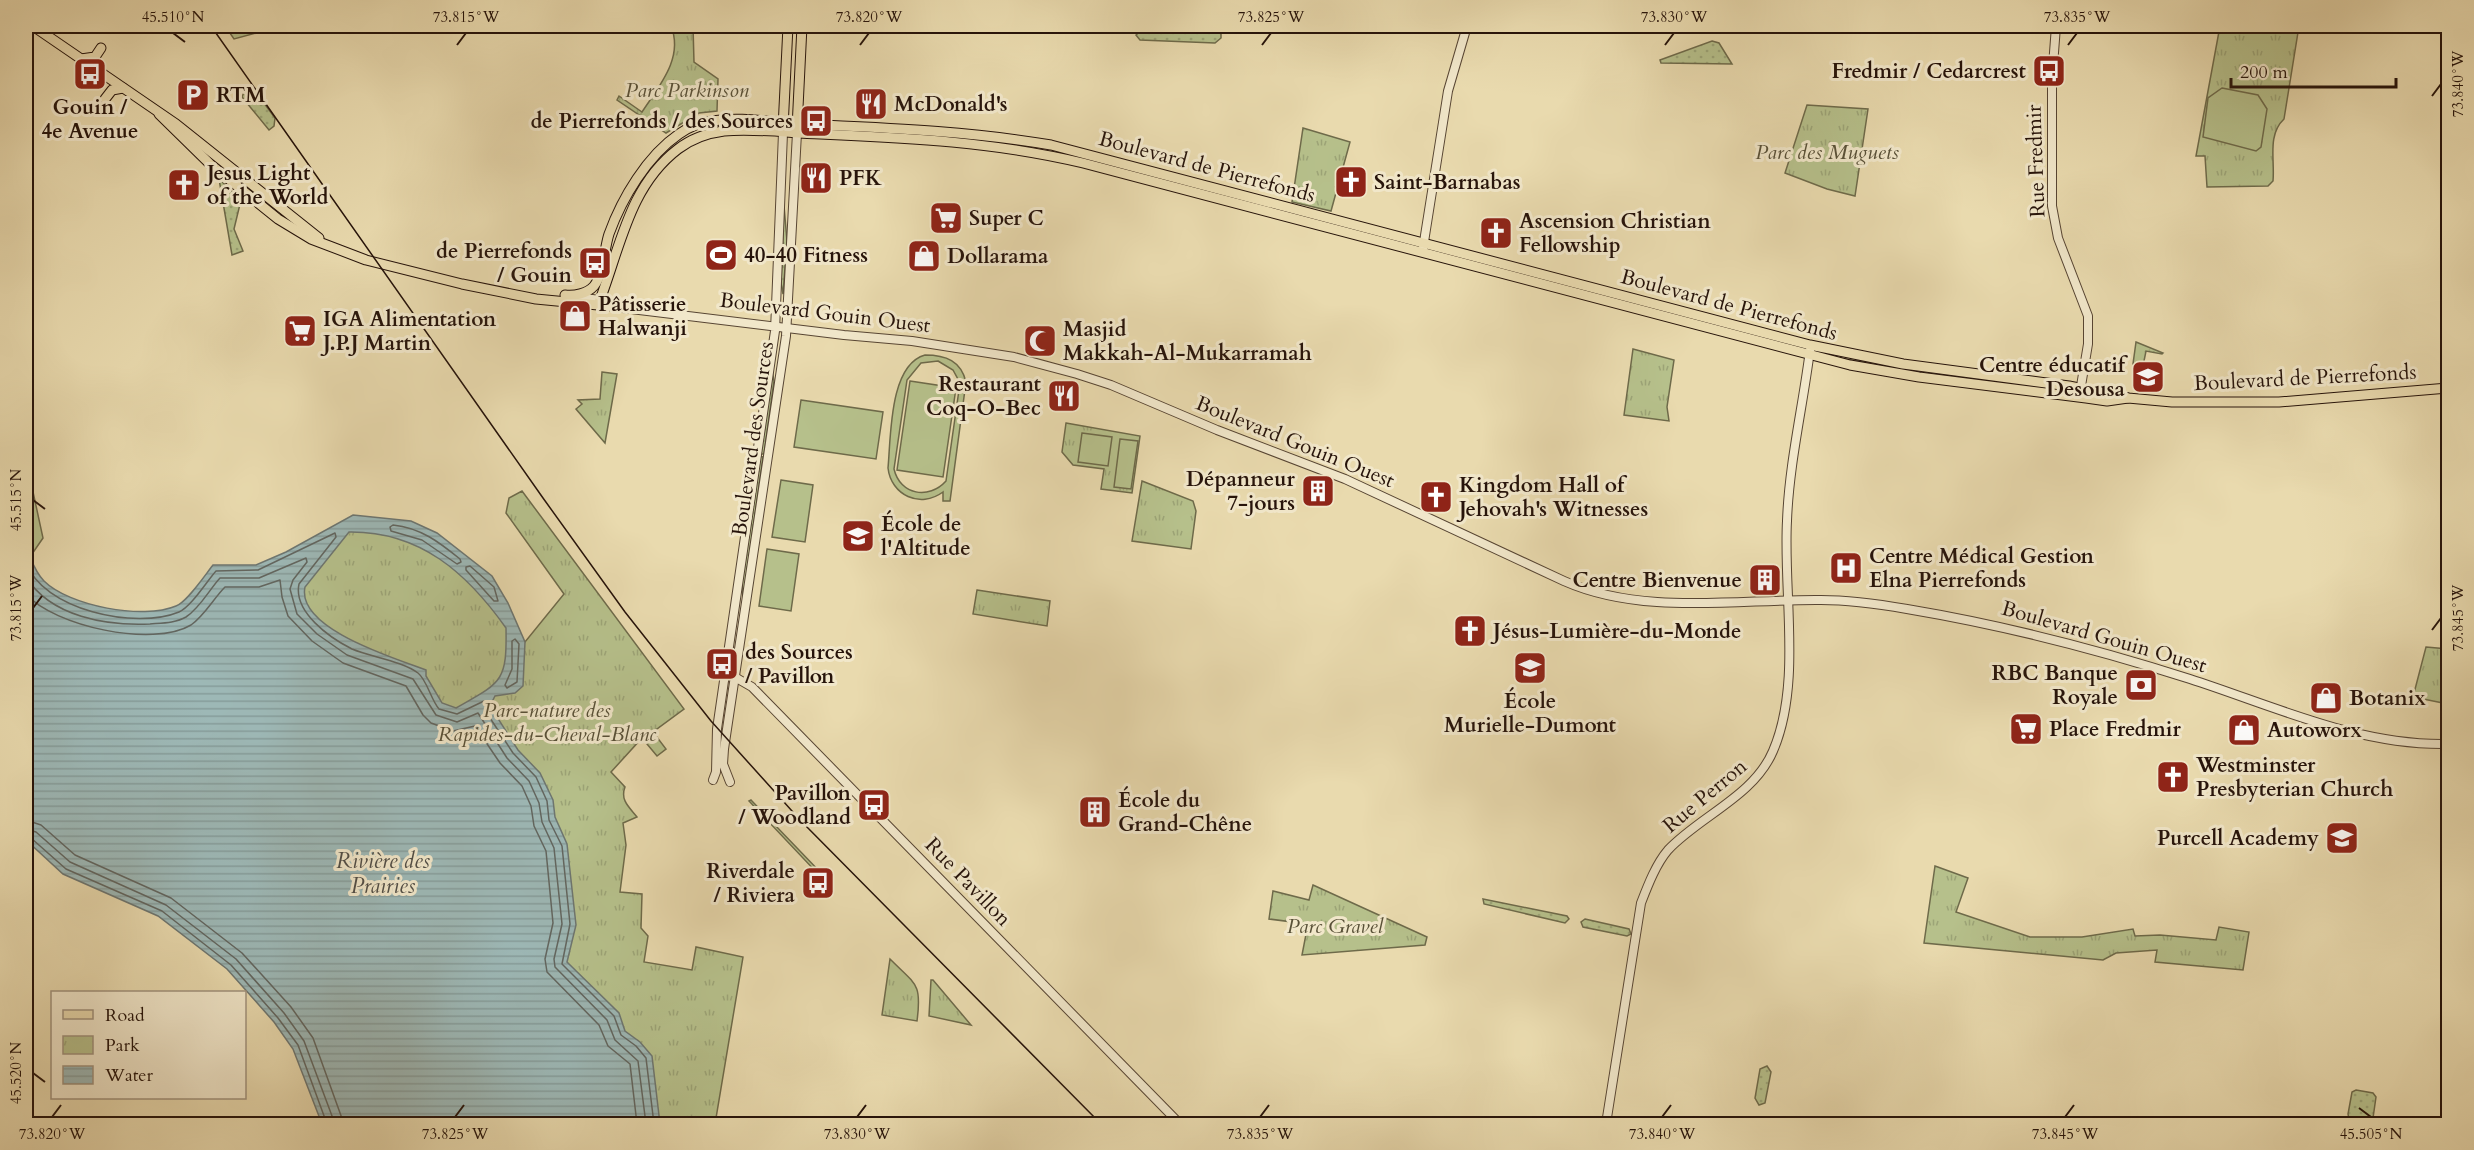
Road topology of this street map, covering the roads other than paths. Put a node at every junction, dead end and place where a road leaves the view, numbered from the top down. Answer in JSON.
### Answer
{"nodes":[{"id":1,"x":788,"y":26,"type":"edge"},
{"id":2,"x":802,"y":26,"type":"edge"},
{"id":3,"x":1467,"y":26,"type":"edge"},
{"id":4,"x":2056,"y":26,"type":"edge"},
{"id":5,"x":35,"y":27,"type":"edge"},
{"id":6,"x":26,"y":30,"type":"edge"},
{"id":7,"x":101,"y":48,"type":"dead end"},
{"id":8,"x":81,"y":59,"type":"junction"},
{"id":9,"x":123,"y":88,"type":"junction"},
{"id":10,"x":105,"y":99,"type":"dead end"},
{"id":11,"x":783,"y":128,"type":"junction"},
{"id":12,"x":797,"y":129,"type":"junction"},
{"id":13,"x":1423,"y":248,"type":"junction"},
{"id":14,"x":512,"y":293,"type":"junction"},
{"id":15,"x":572,"y":296,"type":"junction"},
{"id":16,"x":599,"y":303,"type":"junction"},
{"id":17,"x":775,"y":326,"type":"junction"},
{"id":18,"x":787,"y":327,"type":"junction"},
{"id":19,"x":1810,"y":350,"type":"junction"},
{"id":20,"x":2448,"y":388,"type":"edge"},
{"id":21,"x":2079,"y":393,"type":"junction"},
{"id":22,"x":1787,"y":600,"type":"junction"},
{"id":23,"x":725,"y":675,"type":"junction"},
{"id":24,"x":736,"y":677,"type":"junction"},
{"id":25,"x":2448,"y":744,"type":"edge"},
{"id":26,"x":713,"y":780,"type":"dead end"},
{"id":27,"x":730,"y":782,"type":"dead end"},
{"id":28,"x":1179,"y":1125,"type":"edge"},
{"id":29,"x":1605,"y":1125,"type":"edge"}],
"edges":[{"from":1,"to":11,"type":"main road","name":"Boulevard des Sources"},
{"from":2,"to":12,"type":"main road","name":"Boulevard des Sources"},
{"from":3,"to":13,"type":"street"},
{"from":4,"to":21,"type":"street","name":"Rue Fredmir"},
{"from":5,"to":6,"type":"main road"},
{"from":5,"to":8,"type":"main road","name":"Boulevard Gouin Ouest"},
{"from":7,"to":8,"type":"main road"},
{"from":8,"to":9,"type":"main road","name":"Boulevard Gouin Ouest"},
{"from":9,"to":10,"type":"main road"},
{"from":9,"to":14,"type":"main road","name":"Boulevard Gouin Ouest"},
{"from":11,"to":12,"type":"main road","name":"Boulevard de Pierrefonds"},
{"from":11,"to":15,"type":"main road","name":"Boulevard de Pierrefonds"},
{"from":11,"to":16,"type":"main road","name":"Boulevard de Pierrefonds"},
{"from":11,"to":17,"type":"street","name":"Boulevard des Sources"},
{"from":12,"to":13,"type":"main road","name":"Boulevard de Pierrefonds"},
{"from":12,"to":18,"type":"street","name":"Boulevard des Sources"},
{"from":13,"to":19,"type":"main road","name":"Boulevard de Pierrefonds"},
{"from":14,"to":15,"type":"main road","name":"Boulevard Gouin Ouest"},
{"from":14,"to":16,"type":"main road","name":"Boulevard Gouin Ouest"},
{"from":15,"to":16,"type":"street","name":"Boulevard Gouin Ouest"},
{"from":16,"to":17,"type":"street","name":"Boulevard Gouin Ouest"},
{"from":17,"to":18,"type":"street","name":"Boulevard Gouin Ouest"},
{"from":17,"to":23,"type":"street","name":"Boulevard des Sources"},
{"from":18,"to":22,"type":"street","name":"Boulevard Gouin Ouest"},
{"from":18,"to":24,"type":"street","name":"Boulevard des Sources"},
{"from":19,"to":21,"type":"main road","name":"Boulevard de Pierrefonds"},
{"from":19,"to":22,"type":"street","name":"Rue Perron"},
{"from":20,"to":21,"type":"main road","name":"Boulevard de Pierrefonds"},
{"from":22,"to":25,"type":"street","name":"Boulevard Gouin Ouest"},
{"from":22,"to":29,"type":"street","name":"Rue Perron"},
{"from":23,"to":24,"type":"street","name":"Rue Pavillon"},
{"from":23,"to":26,"type":"street","name":"Boulevard des Sources"},
{"from":24,"to":27,"type":"street","name":"Boulevard des Sources"},
{"from":24,"to":28,"type":"street","name":"Rue Pavillon"}]}
